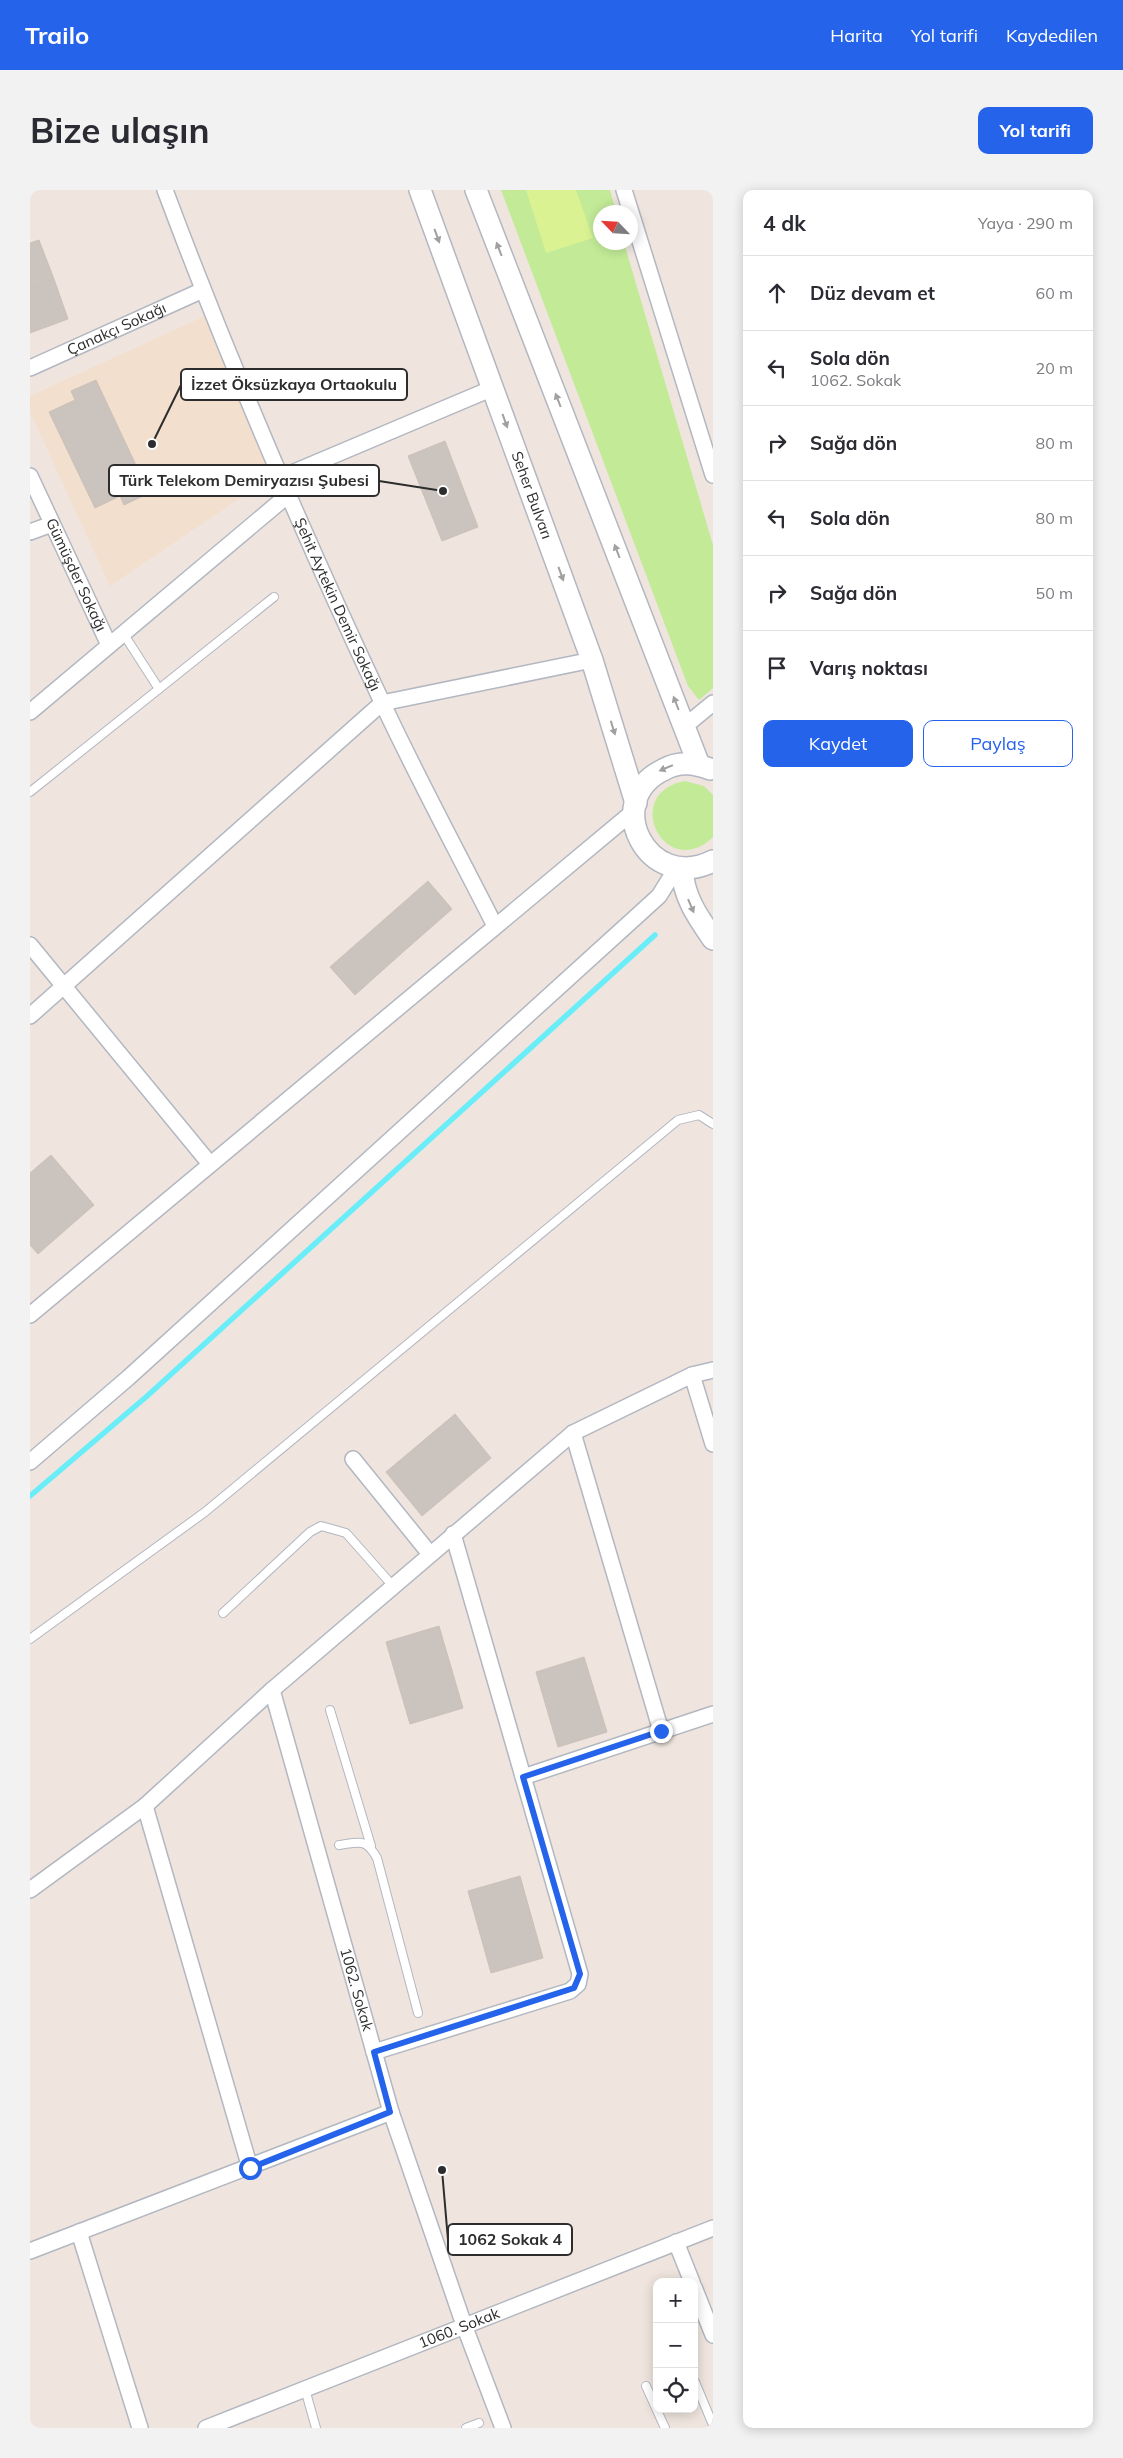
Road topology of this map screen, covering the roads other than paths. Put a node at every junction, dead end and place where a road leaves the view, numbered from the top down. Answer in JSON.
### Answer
{"nodes":[{"id":1,"x":165,"y":190,"type":"edge"},
{"id":2,"x":420,"y":190,"type":"edge"},
{"id":3,"x":476,"y":190,"type":"edge"},
{"id":4,"x":624,"y":190,"type":"edge"},
{"id":5,"x":203,"y":290,"type":"junction"},
{"id":6,"x":30,"y":368,"type":"edge"},
{"id":7,"x":493,"y":388,"type":"junction"},
{"id":8,"x":713,"y":475,"type":"edge"},
{"id":9,"x":30,"y":476,"type":"edge"},
{"id":10,"x":280,"y":478,"type":"junction"},
{"id":11,"x":288,"y":495,"type":"junction"},
{"id":12,"x":52,"y":524,"type":"junction"},
{"id":13,"x":30,"y":532,"type":"edge"},
{"id":14,"x":274,"y":597,"type":"dead end"},
{"id":15,"x":123,"y":633,"type":"junction"},
{"id":16,"x":109,"y":645,"type":"junction"},
{"id":17,"x":592,"y":660,"type":"junction"},
{"id":18,"x":159,"y":689,"type":"junction"},
{"id":19,"x":713,"y":703,"type":"edge"},
{"id":20,"x":382,"y":704,"type":"junction"},
{"id":21,"x":30,"y":712,"type":"edge"},
{"id":22,"x":685,"y":726,"type":"junction"},
{"id":23,"x":708,"y":766,"type":"edge"},
{"id":24,"x":30,"y":792,"type":"edge"},
{"id":25,"x":635,"y":807,"type":"junction"},
{"id":26,"x":713,"y":860,"type":"edge"},
{"id":27,"x":680,"y":868,"type":"junction"},
{"id":28,"x":495,"y":926,"type":"junction"},
{"id":29,"x":713,"y":939,"type":"edge"},
{"id":30,"x":30,"y":945,"type":"edge"},
{"id":31,"x":65,"y":986,"type":"junction"},
{"id":32,"x":30,"y":1016,"type":"edge"},
{"id":33,"x":713,"y":1124,"type":"edge"},
{"id":34,"x":210,"y":1164,"type":"junction"},
{"id":35,"x":30,"y":1315,"type":"edge"},
{"id":36,"x":713,"y":1370,"type":"edge"},
{"id":37,"x":692,"y":1375,"type":"junction"},
{"id":38,"x":573,"y":1433,"type":"junction"},
{"id":39,"x":713,"y":1444,"type":"edge"},
{"id":40,"x":353,"y":1458,"type":"dead end"},
{"id":41,"x":30,"y":1462,"type":"edge"},
{"id":42,"x":453,"y":1534,"type":"junction"},
{"id":43,"x":430,"y":1554,"type":"junction"},
{"id":44,"x":393,"y":1586,"type":"junction"},
{"id":45,"x":223,"y":1613,"type":"dead end"},
{"id":46,"x":30,"y":1640,"type":"edge"},
{"id":47,"x":272,"y":1690,"type":"junction"},
{"id":48,"x":330,"y":1710,"type":"dead end"},
{"id":49,"x":713,"y":1714,"type":"edge"},
{"id":50,"x":661,"y":1731,"type":"junction"},
{"id":51,"x":523,"y":1777,"type":"junction"},
{"id":52,"x":145,"y":1806,"type":"junction"},
{"id":53,"x":339,"y":1845,"type":"dead end"},
{"id":54,"x":370,"y":1846,"type":"junction"},
{"id":55,"x":30,"y":1890,"type":"edge"},
{"id":56,"x":418,"y":2013,"type":"dead end"},
{"id":57,"x":374,"y":2052,"type":"junction"},
{"id":58,"x":390,"y":2112,"type":"junction"},
{"id":59,"x":250,"y":2168,"type":"junction"},
{"id":60,"x":713,"y":2228,"type":"edge"},
{"id":61,"x":79,"y":2232,"type":"junction"},
{"id":62,"x":676,"y":2242,"type":"junction"},
{"id":63,"x":30,"y":2251,"type":"edge"},
{"id":64,"x":690,"y":2278,"type":"edge"},
{"id":65,"x":698,"y":2298,"type":"edge"},
{"id":66,"x":464,"y":2326,"type":"junction"},
{"id":67,"x":713,"y":2335,"type":"edge"},
{"id":68,"x":646,"y":2386,"type":"dead end"},
{"id":69,"x":698,"y":2387,"type":"edge"},
{"id":70,"x":305,"y":2388,"type":"junction"},
{"id":71,"x":479,"y":2423,"type":"dead end"},
{"id":72,"x":713,"y":2425,"type":"edge"},
{"id":73,"x":140,"y":2428,"type":"edge"},
{"id":74,"x":206,"y":2428,"type":"edge"},
{"id":75,"x":316,"y":2428,"type":"edge"},
{"id":76,"x":466,"y":2428,"type":"edge"},
{"id":77,"x":503,"y":2428,"type":"edge"},
{"id":78,"x":665,"y":2428,"type":"edge"}],
"edges":[{"from":1,"to":5,"type":"street","name":"Şehit Aytekin Demir Sokağı"},
{"from":2,"to":7,"type":"main road","name":"Seher Bulvarı","one_way":true},
{"from":22,"to":3,"type":"main road","one_way":true},
{"from":4,"to":8,"type":"street"},
{"from":5,"to":6,"type":"street","name":"Çanakçı Sokağı"},
{"from":5,"to":10,"type":"street","name":"Şehit Aytekin Demir Sokağı"},
{"from":7,"to":10,"type":"street"},
{"from":7,"to":17,"type":"main road","name":"Seher Bulvarı","one_way":true},
{"from":9,"to":12,"type":"street","name":"Gümüşder Sokağı"},
{"from":10,"to":11,"type":"street","name":"Şehit Aytekin Demir Sokağı"},
{"from":11,"to":15,"type":"street"},
{"from":11,"to":20,"type":"street","name":"Şehit Aytekin Demir Sokağı"},
{"from":12,"to":13,"type":"street"},
{"from":12,"to":16,"type":"street","name":"Gümüşder Sokağı"},
{"from":14,"to":18,"type":"lane"},
{"from":15,"to":16,"type":"street"},
{"from":15,"to":18,"type":"lane"},
{"from":16,"to":21,"type":"street"},
{"from":17,"to":20,"type":"street"},
{"from":17,"to":25,"type":"main road","name":"Seher Bulvarı","one_way":true},
{"from":18,"to":24,"type":"lane"},
{"from":19,"to":22,"type":"street"},
{"from":20,"to":28,"type":"street","name":"Şehit Aytekin Demir Sokağı"},
{"from":20,"to":31,"type":"street"},
{"from":22,"to":23,"type":"main road"},
{"from":23,"to":25,"type":"main road","one_way":true},
{"from":25,"to":27,"type":"main road","name":"Seher Bulvarı"},
{"from":25,"to":28,"type":"street"},
{"from":26,"to":27,"type":"main road"},
{"from":27,"to":29,"type":"main road","one_way":true},
{"from":27,"to":41,"type":"street"},
{"from":28,"to":34,"type":"street"},
{"from":30,"to":31,"type":"street"},
{"from":31,"to":32,"type":"street"},
{"from":31,"to":34,"type":"street"},
{"from":33,"to":46,"type":"lane"},
{"from":34,"to":35,"type":"street"},
{"from":36,"to":37,"type":"street"},
{"from":37,"to":38,"type":"street"},
{"from":37,"to":39,"type":"street"},
{"from":38,"to":42,"type":"street"},
{"from":38,"to":50,"type":"street"},
{"from":40,"to":43,"type":"street"},
{"from":42,"to":43,"type":"street"},
{"from":42,"to":51,"type":"street"},
{"from":43,"to":44,"type":"street"},
{"from":44,"to":45,"type":"lane"},
{"from":44,"to":47,"type":"street"},
{"from":47,"to":52,"type":"street"},
{"from":47,"to":57,"type":"street","name":"1062. Sokak"},
{"from":48,"to":54,"type":"lane"},
{"from":49,"to":50,"type":"street"},
{"from":50,"to":51,"type":"street"},
{"from":51,"to":57,"type":"street"},
{"from":52,"to":55,"type":"street"},
{"from":52,"to":59,"type":"street"},
{"from":53,"to":54,"type":"lane"},
{"from":54,"to":56,"type":"lane"},
{"from":57,"to":58,"type":"street","name":"1062. Sokak"},
{"from":58,"to":59,"type":"street"},
{"from":58,"to":66,"type":"street","name":"1062. Sokak"},
{"from":59,"to":61,"type":"street"},
{"from":60,"to":62,"type":"street","name":"1060. Sokak"},
{"from":61,"to":63,"type":"street"},
{"from":61,"to":73,"type":"street"},
{"from":62,"to":64,"type":"street"},
{"from":62,"to":66,"type":"street","name":"1060. Sokak"},
{"from":65,"to":67,"type":"street"},
{"from":66,"to":70,"type":"street","name":"1060. Sokak"},
{"from":66,"to":77,"type":"street","name":"1062. Sokak"},
{"from":68,"to":78,"type":"lane"},
{"from":69,"to":72,"type":"lane"},
{"from":70,"to":74,"type":"street","name":"1060. Sokak"},
{"from":70,"to":75,"type":"lane"},
{"from":71,"to":76,"type":"lane"}]}
